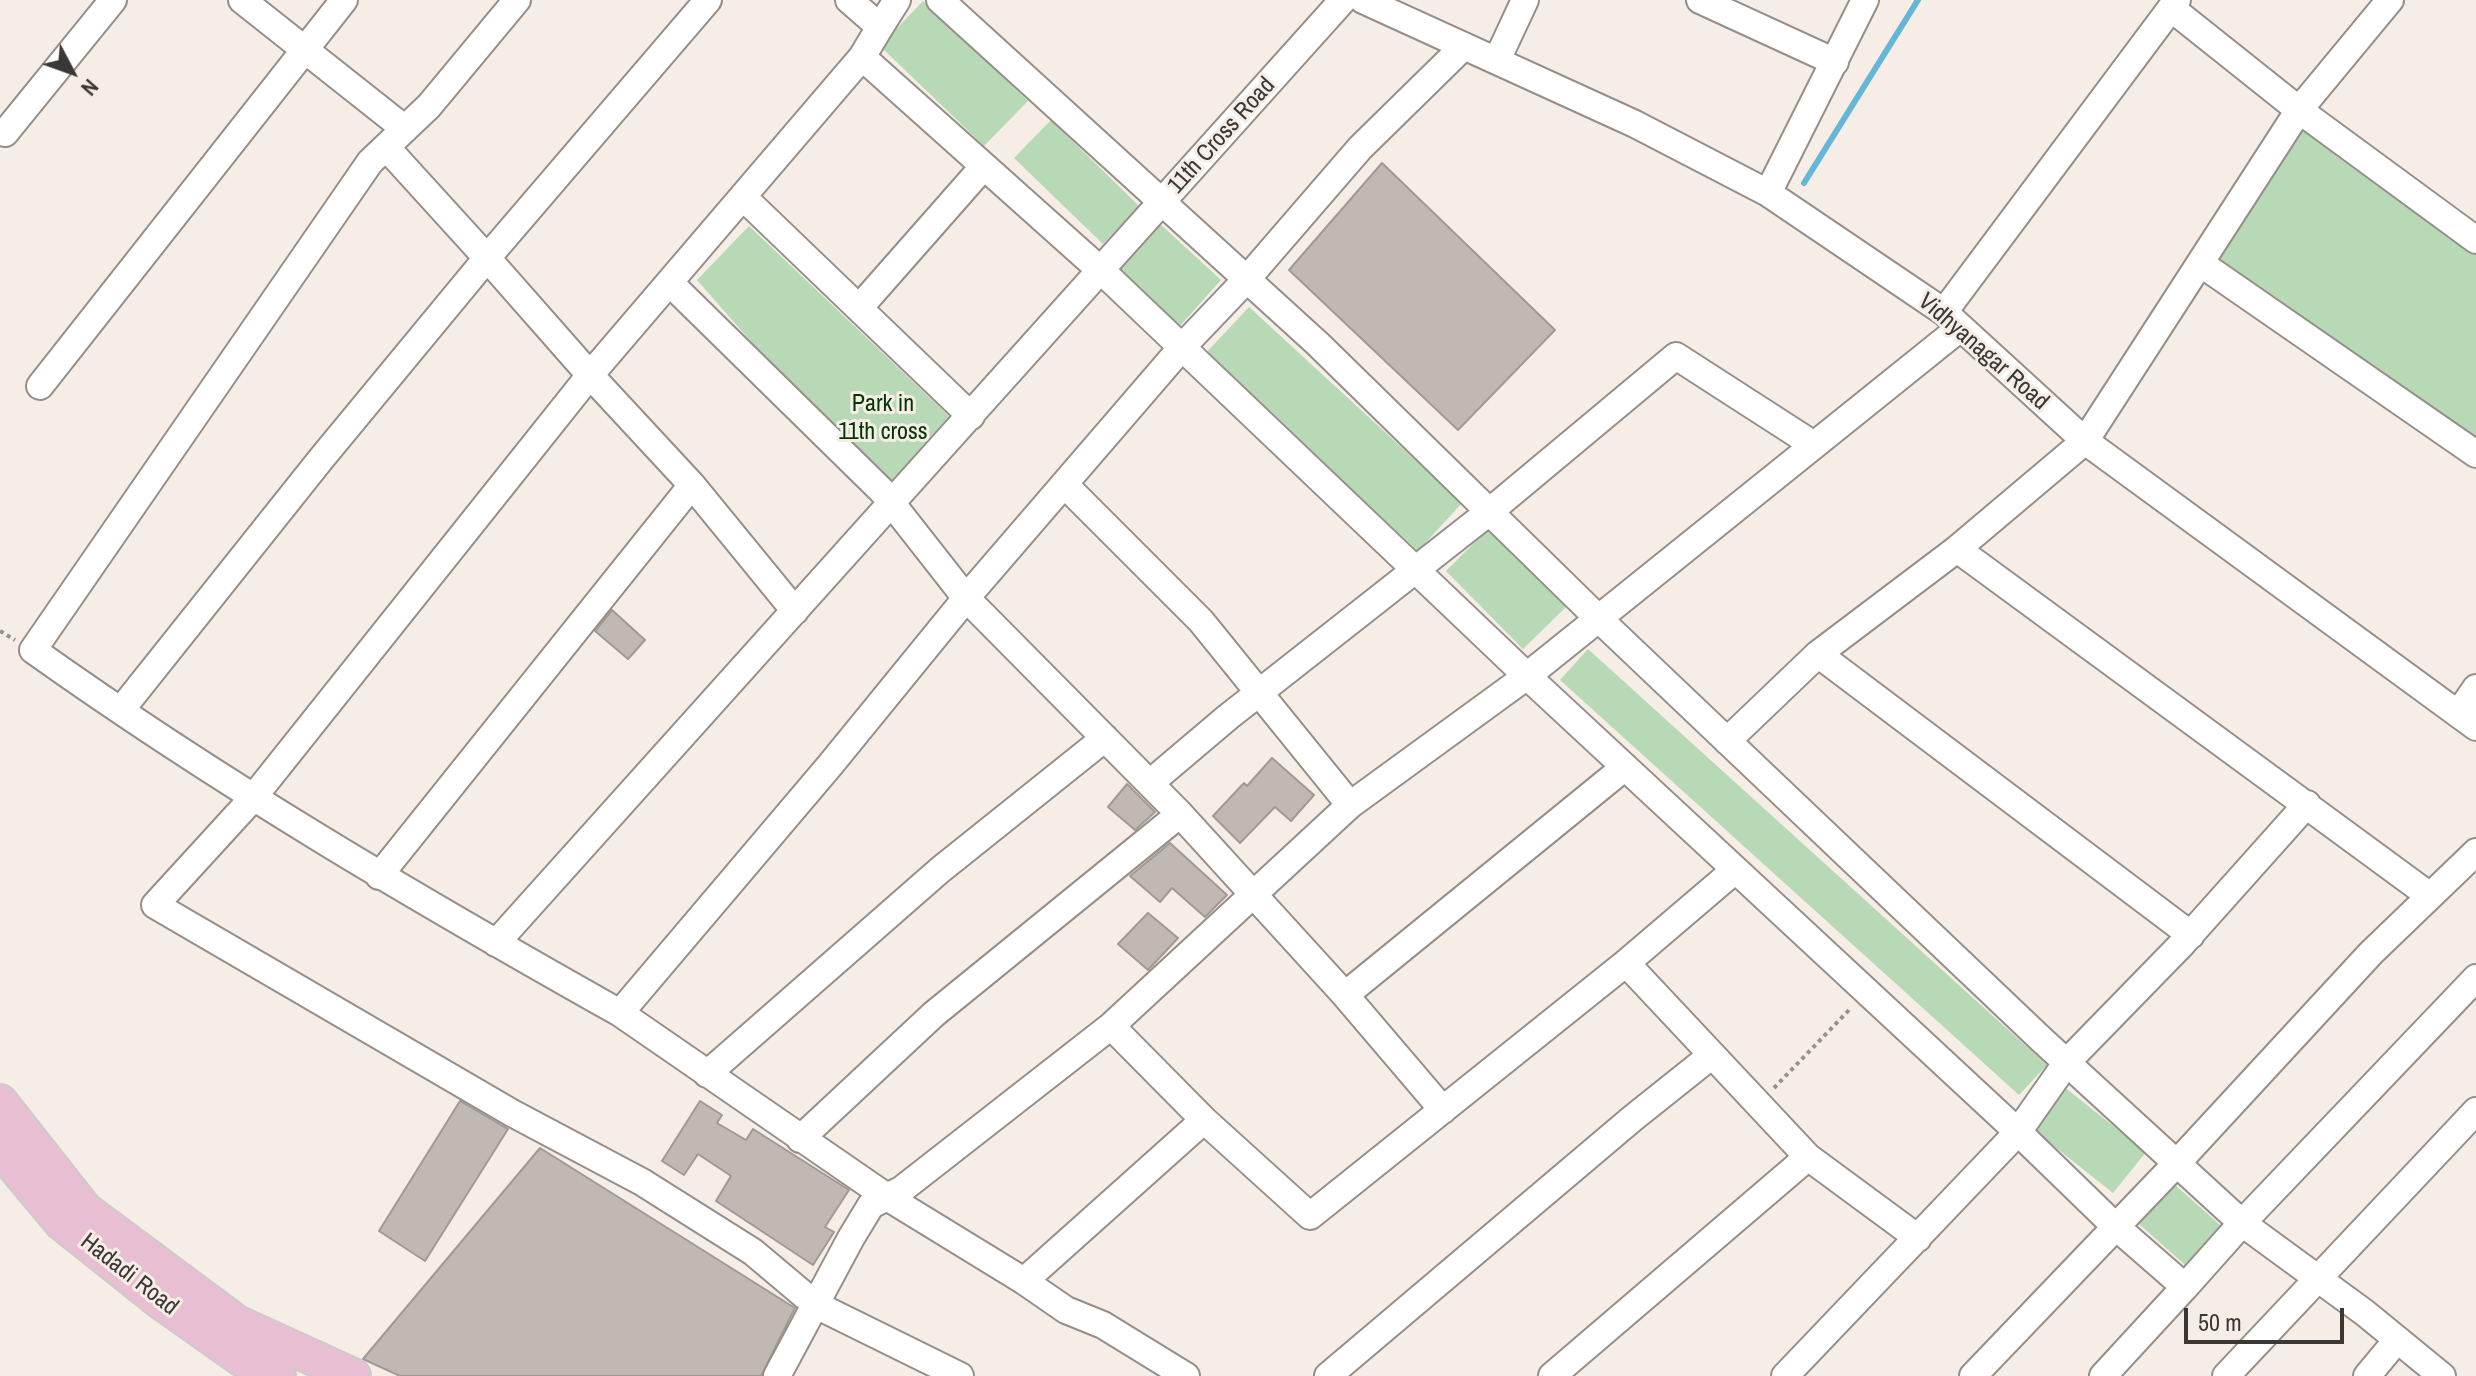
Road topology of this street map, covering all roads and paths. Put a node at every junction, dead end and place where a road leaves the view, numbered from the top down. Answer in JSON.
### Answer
{"nodes":[{"id":1,"x":113,"y":0,"type":"edge"},
{"id":2,"x":242,"y":0,"type":"edge"},
{"id":3,"x":344,"y":0,"type":"edge"},
{"id":4,"x":517,"y":0,"type":"edge"},
{"id":5,"x":708,"y":0,"type":"edge"},
{"id":6,"x":849,"y":0,"type":"edge"},
{"id":7,"x":897,"y":0,"type":"edge"},
{"id":8,"x":940,"y":0,"type":"edge"},
{"id":9,"x":1343,"y":0,"type":"edge"},
{"id":10,"x":1363,"y":0,"type":"edge"},
{"id":11,"x":1525,"y":0,"type":"edge"},
{"id":12,"x":1700,"y":0,"type":"edge"},
{"id":13,"x":1865,"y":0,"type":"edge"},
{"id":14,"x":2390,"y":0,"type":"edge"},
{"id":15,"x":2174,"y":4,"type":"edge"},
{"id":16,"x":880,"y":27,"type":"junction"},
{"id":17,"x":1464,"y":46,"type":"junction"},
{"id":18,"x":305,"y":50,"type":"junction"},
{"id":19,"x":862,"y":57,"type":"junction"},
{"id":20,"x":1497,"y":60,"type":"junction"},
{"id":21,"x":1835,"y":62,"type":"junction"},
{"id":22,"x":2299,"y":110,"type":"junction"},
{"id":23,"x":405,"y":129,"type":"junction"},
{"id":24,"x":2,"y":135,"type":"edge"},
{"id":25,"x":386,"y":147,"type":"junction"},
{"id":26,"x":984,"y":166,"type":"junction"},
{"id":27,"x":1768,"y":193,"type":"junction"},
{"id":28,"x":743,"y":197,"type":"junction"},
{"id":29,"x":1162,"y":203,"type":"junction"},
{"id":30,"x":2476,"y":240,"type":"edge"},
{"id":31,"x":487,"y":258,"type":"junction"},
{"id":32,"x":2200,"y":263,"type":"junction"},
{"id":33,"x":1102,"y":271,"type":"junction"},
{"id":34,"x":1246,"y":280,"type":"junction"},
{"id":35,"x":670,"y":283,"type":"junction"},
{"id":36,"x":859,"y":308,"type":"junction"},
{"id":37,"x":1952,"y":320,"type":"junction"},
{"id":38,"x":1183,"y":346,"type":"junction"},
{"id":39,"x":590,"y":375,"type":"junction"},
{"id":40,"x":40,"y":386,"type":"dead end"},
{"id":41,"x":971,"y":416,"type":"junction"},
{"id":42,"x":2085,"y":441,"type":"junction"},
{"id":43,"x":1814,"y":445,"type":"junction"},
{"id":44,"x":2476,"y":454,"type":"edge"},
{"id":45,"x":1064,"y":484,"type":"junction"},
{"id":46,"x":692,"y":485,"type":"junction"},
{"id":47,"x":892,"y":504,"type":"junction"},
{"id":48,"x":1489,"y":512,"type":"junction"},
{"id":49,"x":1957,"y":549,"type":"junction"},
{"id":50,"x":1416,"y":570,"type":"junction"},
{"id":51,"x":966,"y":598,"type":"junction"},
{"id":52,"x":795,"y":611,"type":"junction"},
{"id":53,"x":1598,"y":618,"type":"junction"},
{"id":54,"x":1818,"y":654,"type":"junction"},
{"id":55,"x":1527,"y":676,"type":"junction"},
{"id":56,"x":2476,"y":688,"type":"edge"},
{"id":57,"x":1260,"y":692,"type":"junction"},
{"id":58,"x":121,"y":710,"type":"junction"},
{"id":59,"x":2467,"y":720,"type":"edge"},
{"id":60,"x":1105,"y":738,"type":"junction"},
{"id":61,"x":1727,"y":741,"type":"junction"},
{"id":62,"x":1625,"y":767,"type":"junction"},
{"id":63,"x":1150,"y":783,"type":"junction"},
{"id":64,"x":252,"y":799,"type":"junction"},
{"id":65,"x":2307,"y":804,"type":"junction"},
{"id":66,"x":1350,"y":805,"type":"junction"},
{"id":67,"x":1180,"y":814,"type":"junction"},
{"id":68,"x":2476,"y":852,"type":"edge"},
{"id":69,"x":1735,"y":870,"type":"junction"},
{"id":70,"x":379,"y":876,"type":"junction"},
{"id":71,"x":1252,"y":894,"type":"junction"},
{"id":72,"x":2430,"y":896,"type":"junction"},
{"id":73,"x":2191,"y":935,"type":"junction"},
{"id":74,"x":496,"y":943,"type":"junction"},
{"id":75,"x":1626,"y":963,"type":"junction"},
{"id":76,"x":2476,"y":978,"type":"edge"},
{"id":77,"x":1866,"y":992,"type":"junction"},
{"id":78,"x":1345,"y":995,"type":"junction"},
{"id":79,"x":620,"y":1013,"type":"junction"},
{"id":80,"x":1111,"y":1026,"type":"junction"},
{"id":81,"x":1712,"y":1055,"type":"junction"},
{"id":82,"x":2067,"y":1062,"type":"junction"},
{"id":83,"x":707,"y":1074,"type":"junction"},
{"id":84,"x":0,"y":1102,"type":"edge"},
{"id":85,"x":1759,"y":1104,"type":"junction"},
{"id":86,"x":1443,"y":1110,"type":"junction"},
{"id":87,"x":2476,"y":1111,"type":"edge"},
{"id":88,"x":1204,"y":1120,"type":"junction"},
{"id":89,"x":2018,"y":1132,"type":"junction"},
{"id":90,"x":800,"y":1139,"type":"junction"},
{"id":91,"x":2466,"y":1139,"type":"edge"},
{"id":92,"x":7,"y":1143,"type":"edge"},
{"id":93,"x":1808,"y":1157,"type":"junction"},
{"id":94,"x":2177,"y":1163,"type":"junction"},
{"id":95,"x":887,"y":1197,"type":"junction"},
{"id":96,"x":2242,"y":1223,"type":"junction"},
{"id":97,"x":2115,"y":1226,"type":"junction"},
{"id":98,"x":1918,"y":1238,"type":"junction"},
{"id":99,"x":2317,"y":1278,"type":"junction"},
{"id":100,"x":1024,"y":1281,"type":"junction"},
{"id":101,"x":2185,"y":1287,"type":"junction"},
{"id":102,"x":816,"y":1305,"type":"junction"},
{"id":103,"x":2397,"y":1340,"type":"junction"},
{"id":104,"x":278,"y":1376,"type":"edge"},
{"id":105,"x":353,"y":1376,"type":"edge"},
{"id":106,"x":777,"y":1376,"type":"edge"},
{"id":107,"x":960,"y":1376,"type":"edge"},
{"id":108,"x":1186,"y":1376,"type":"edge"},
{"id":109,"x":1328,"y":1376,"type":"edge"},
{"id":110,"x":1552,"y":1376,"type":"edge"},
{"id":111,"x":1785,"y":1376,"type":"edge"},
{"id":112,"x":1973,"y":1376,"type":"edge"},
{"id":113,"x":2103,"y":1376,"type":"edge"},
{"id":114,"x":2226,"y":1376,"type":"edge"},
{"id":115,"x":2367,"y":1376,"type":"edge"},
{"id":116,"x":2442,"y":1376,"type":"edge"}],
"edges":[{"from":1,"to":24,"type":"street"},
{"from":2,"to":18,"type":"street"},
{"from":3,"to":18,"type":"street"},
{"from":4,"to":23,"type":"street"},
{"from":5,"to":31,"type":"street"},
{"from":6,"to":16,"type":"street"},
{"from":7,"to":16,"type":"street"},
{"from":8,"to":29,"type":"street"},
{"from":9,"to":29,"type":"street","name":"11th Cross Road"},
{"from":10,"to":17,"type":"street","name":"Vidhyanagar Road"},
{"from":11,"to":20,"type":"street"},
{"from":12,"to":21,"type":"street"},
{"from":13,"to":21,"type":"street"},
{"from":14,"to":22,"type":"street"},
{"from":15,"to":22,"type":"street"},
{"from":15,"to":37,"type":"street"},
{"from":16,"to":19,"type":"street"},
{"from":17,"to":20,"type":"street","name":"Vidhyanagar Road"},
{"from":17,"to":34,"type":"street"},
{"from":18,"to":23,"type":"street"},
{"from":18,"to":40,"type":"street"},
{"from":19,"to":26,"type":"street"},
{"from":19,"to":28,"type":"street"},
{"from":20,"to":27,"type":"street","name":"Vidhyanagar Road"},
{"from":21,"to":27,"type":"street"},
{"from":22,"to":30,"type":"street"},
{"from":22,"to":32,"type":"street"},
{"from":23,"to":25,"type":"street"},
{"from":25,"to":31,"type":"street"},
{"from":25,"to":58,"type":"street"},
{"from":26,"to":33,"type":"street"},
{"from":26,"to":36,"type":"street"},
{"from":27,"to":37,"type":"street","name":"Vidhyanagar Road"},
{"from":28,"to":35,"type":"street"},
{"from":28,"to":36,"type":"street"},
{"from":29,"to":33,"type":"street","name":"11th Cross Road"},
{"from":29,"to":34,"type":"street"},
{"from":31,"to":39,"type":"street"},
{"from":31,"to":58,"type":"street"},
{"from":32,"to":42,"type":"street"},
{"from":32,"to":44,"type":"street"},
{"from":33,"to":38,"type":"street"},
{"from":33,"to":41,"type":"street","name":"11th Cross Road"},
{"from":34,"to":38,"type":"street"},
{"from":34,"to":48,"type":"street"},
{"from":35,"to":39,"type":"street"},
{"from":35,"to":47,"type":"street"},
{"from":36,"to":41,"type":"street"},
{"from":37,"to":42,"type":"street","name":"Vidhyanagar Road"},
{"from":37,"to":43,"type":"street"},
{"from":38,"to":45,"type":"street"},
{"from":38,"to":50,"type":"street"},
{"from":39,"to":46,"type":"street"},
{"from":39,"to":64,"type":"street"},
{"from":41,"to":47,"type":"street","name":"11th Cross Road"},
{"from":42,"to":49,"type":"street"},
{"from":42,"to":59,"type":"street","name":"Vidhyanagar Road"},
{"from":43,"to":48,"type":"street"},
{"from":43,"to":53,"type":"street"},
{"from":45,"to":51,"type":"street"},
{"from":45,"to":57,"type":"street"},
{"from":46,"to":52,"type":"street"},
{"from":46,"to":70,"type":"street"},
{"from":47,"to":51,"type":"street"},
{"from":47,"to":52,"type":"street","name":"11th Cross Road"},
{"from":48,"to":50,"type":"street"},
{"from":48,"to":53,"type":"street"},
{"from":49,"to":54,"type":"street"},
{"from":49,"to":65,"type":"street"},
{"from":50,"to":55,"type":"street"},
{"from":50,"to":57,"type":"street"},
{"from":51,"to":60,"type":"street"},
{"from":51,"to":79,"type":"street"},
{"from":52,"to":74,"type":"street","name":"11th Cross Road"},
{"from":53,"to":55,"type":"street"},
{"from":53,"to":61,"type":"street"},
{"from":54,"to":61,"type":"street"},
{"from":54,"to":73,"type":"street"},
{"from":55,"to":62,"type":"street"},
{"from":55,"to":66,"type":"street"},
{"from":56,"to":59,"type":"street"},
{"from":57,"to":63,"type":"street"},
{"from":57,"to":66,"type":"street"},
{"from":58,"to":64,"type":"street"},
{"from":60,"to":63,"type":"street"},
{"from":60,"to":83,"type":"street"},
{"from":61,"to":82,"type":"street"},
{"from":62,"to":69,"type":"street"},
{"from":62,"to":78,"type":"street"},
{"from":63,"to":67,"type":"street"},
{"from":64,"to":70,"type":"street"},
{"from":64,"to":102,"type":"street"},
{"from":65,"to":72,"type":"street"},
{"from":65,"to":73,"type":"street"},
{"from":66,"to":71,"type":"street"},
{"from":67,"to":71,"type":"street"},
{"from":67,"to":90,"type":"street"},
{"from":68,"to":72,"type":"street"},
{"from":69,"to":75,"type":"street"},
{"from":69,"to":77,"type":"street"},
{"from":70,"to":74,"type":"street"},
{"from":71,"to":78,"type":"street"},
{"from":71,"to":80,"type":"street"},
{"from":72,"to":94,"type":"street"},
{"from":73,"to":82,"type":"street"},
{"from":74,"to":79,"type":"street"},
{"from":75,"to":81,"type":"street"},
{"from":75,"to":86,"type":"street"},
{"from":76,"to":96,"type":"street"},
{"from":77,"to":85,"type":"path"},
{"from":77,"to":89,"type":"street"},
{"from":78,"to":86,"type":"street"},
{"from":79,"to":83,"type":"street"},
{"from":80,"to":88,"type":"street"},
{"from":80,"to":95,"type":"street"},
{"from":81,"to":85,"type":"street"},
{"from":81,"to":109,"type":"street"},
{"from":82,"to":89,"type":"street"},
{"from":82,"to":94,"type":"street"},
{"from":83,"to":90,"type":"street"},
{"from":84,"to":92,"type":"main road"},
{"from":85,"to":93,"type":"street"},
{"from":86,"to":88,"type":"street"},
{"from":87,"to":91,"type":"street"},
{"from":88,"to":100,"type":"street"},
{"from":89,"to":97,"type":"street"},
{"from":89,"to":98,"type":"street"},
{"from":90,"to":95,"type":"street"},
{"from":91,"to":99,"type":"street"},
{"from":92,"to":104,"type":"main road","name":"Hadadi Road"},
{"from":92,"to":105,"type":"main road"},
{"from":93,"to":98,"type":"street"},
{"from":93,"to":110,"type":"street"},
{"from":94,"to":96,"type":"street"},
{"from":94,"to":97,"type":"street"},
{"from":95,"to":100,"type":"street"},
{"from":95,"to":102,"type":"street"},
{"from":96,"to":99,"type":"street"},
{"from":96,"to":101,"type":"street"},
{"from":97,"to":101,"type":"street"},
{"from":97,"to":112,"type":"street"},
{"from":98,"to":111,"type":"street"},
{"from":99,"to":103,"type":"street"},
{"from":99,"to":114,"type":"street"},
{"from":100,"to":108,"type":"street"},
{"from":101,"to":113,"type":"street"},
{"from":102,"to":106,"type":"street"},
{"from":102,"to":107,"type":"street"},
{"from":103,"to":115,"type":"street"},
{"from":103,"to":116,"type":"street"}]}
